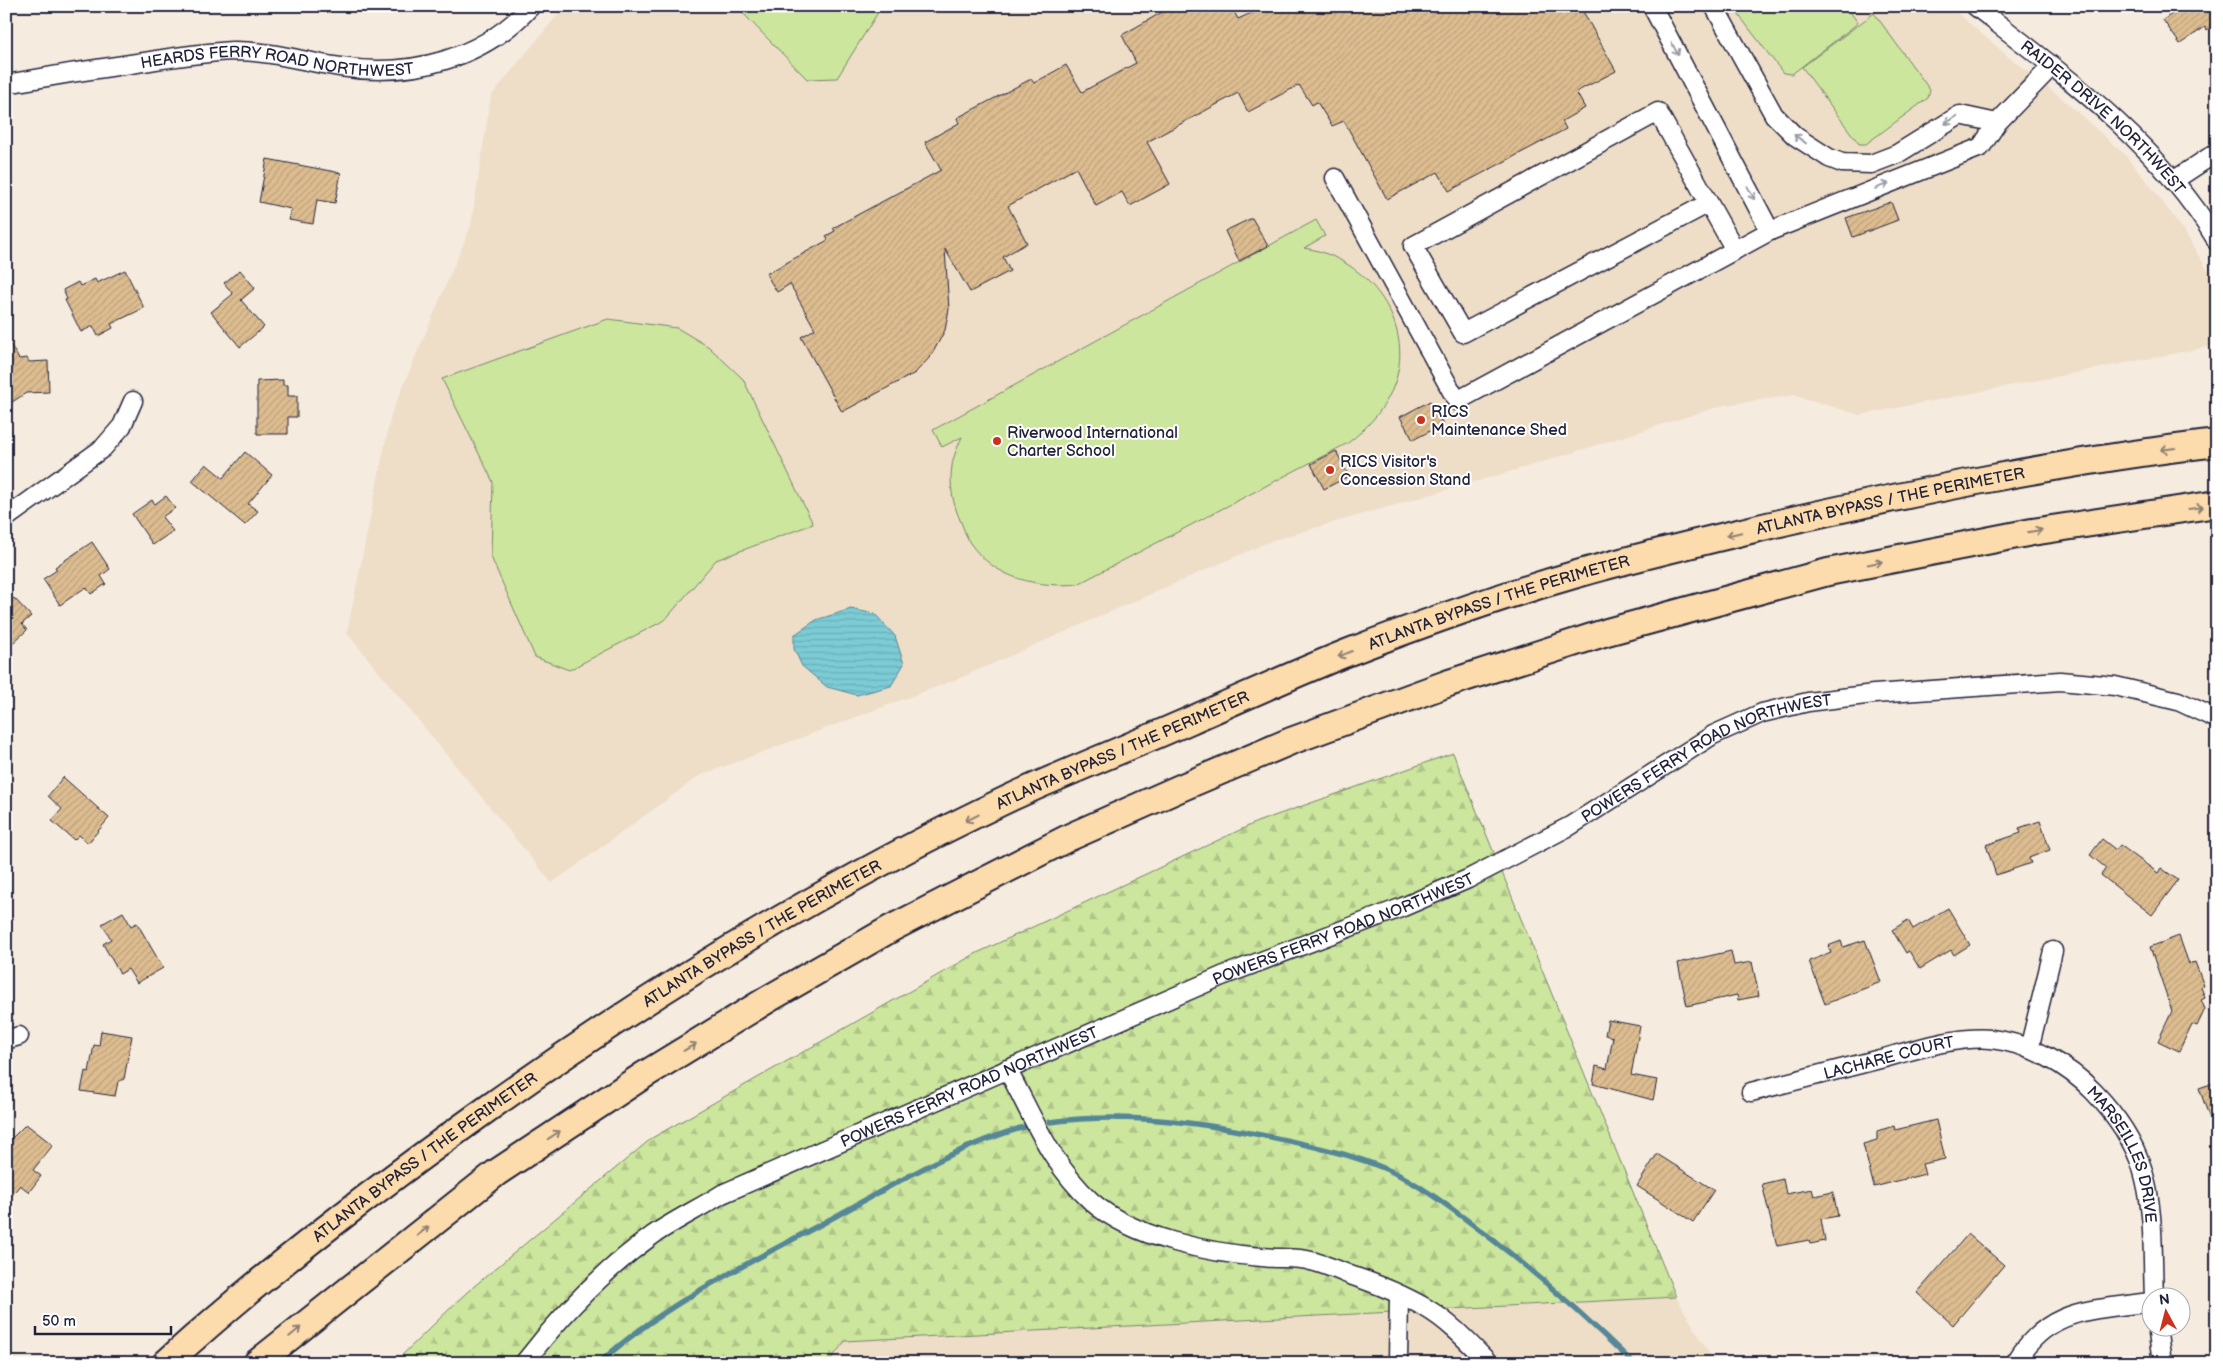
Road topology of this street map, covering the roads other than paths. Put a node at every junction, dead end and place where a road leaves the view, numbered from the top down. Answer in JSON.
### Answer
{"nodes":[{"id":1,"x":531,"y":6,"type":"edge"},
{"id":2,"x":1652,"y":6,"type":"edge"},
{"id":3,"x":1714,"y":6,"type":"edge"},
{"id":4,"x":1975,"y":6,"type":"edge"},
{"id":5,"x":2052,"y":66,"type":"junction"},
{"id":6,"x":6,"y":84,"type":"edge"},
{"id":7,"x":1997,"y":123,"type":"junction"},
{"id":8,"x":2217,"y":152,"type":"edge"},
{"id":9,"x":1335,"y":178,"type":"dead end"},
{"id":10,"x":2174,"y":181,"type":"junction"},
{"id":11,"x":1709,"y":203,"type":"junction"},
{"id":12,"x":1770,"y":231,"type":"junction"},
{"id":13,"x":2217,"y":241,"type":"edge"},
{"id":14,"x":1735,"y":250,"type":"junction"},
{"id":15,"x":133,"y":401,"type":"dead end"},
{"id":16,"x":2217,"y":443,"type":"edge"},
{"id":17,"x":2217,"y":504,"type":"edge"},
{"id":18,"x":6,"y":518,"type":"edge"},
{"id":19,"x":2217,"y":719,"type":"edge"},
{"id":20,"x":2053,"y":951,"type":"dead end"},
{"id":21,"x":2029,"y":1048,"type":"junction"},
{"id":22,"x":1007,"y":1069,"type":"junction"},
{"id":23,"x":1751,"y":1092,"type":"dead end"},
{"id":24,"x":2154,"y":1286,"type":"edge"},
{"id":25,"x":1399,"y":1294,"type":"junction"},
{"id":26,"x":2140,"y":1303,"type":"edge"},
{"id":27,"x":2158,"y":1336,"type":"edge"},
{"id":28,"x":166,"y":1363,"type":"edge"},
{"id":29,"x":258,"y":1363,"type":"edge"},
{"id":30,"x":524,"y":1363,"type":"edge"},
{"id":31,"x":1398,"y":1363,"type":"edge"},
{"id":32,"x":1489,"y":1363,"type":"edge"},
{"id":33,"x":2015,"y":1363,"type":"edge"},
{"id":34,"x":2162,"y":1363,"type":"edge"}],
"edges":[{"from":1,"to":6,"type":"street","name":"HEARDS FERRY ROAD NORTHWEST"},
{"from":2,"to":12,"type":"street","one_way":true},
{"from":7,"to":3,"type":"street","one_way":true},
{"from":4,"to":5,"type":"street","name":"RAIDER DRIVE NORTHWEST"},
{"from":5,"to":7,"type":"street"},
{"from":5,"to":10,"type":"street","name":"RAIDER DRIVE NORTHWEST"},
{"from":12,"to":7,"type":"street","one_way":true},
{"from":8,"to":10,"type":"street"},
{"from":9,"to":14,"type":"street"},
{"from":10,"to":13,"type":"street","name":"RAIDER DRIVE NORTHWEST"},
{"from":11,"to":11,"type":"street"},
{"from":11,"to":14,"type":"street"},
{"from":12,"to":14,"type":"street"},
{"from":15,"to":18,"type":"street"},
{"from":16,"to":28,"type":"highway","name":"ATLANTA BYPASS / THE PERIMETER","one_way":true},
{"from":29,"to":17,"type":"highway","one_way":true},
{"from":19,"to":22,"type":"street","name":"POWERS FERRY ROAD NORTHWEST"},
{"from":20,"to":21,"type":"street"},
{"from":21,"to":23,"type":"street","name":"LACHARE COURT"},
{"from":21,"to":24,"type":"street","name":"MARSEILLES DRIVE"},
{"from":22,"to":25,"type":"street"},
{"from":22,"to":30,"type":"street","name":"POWERS FERRY ROAD NORTHWEST"},
{"from":25,"to":31,"type":"street"},
{"from":25,"to":32,"type":"street"},
{"from":26,"to":33,"type":"street"},
{"from":27,"to":34,"type":"street"}]}
